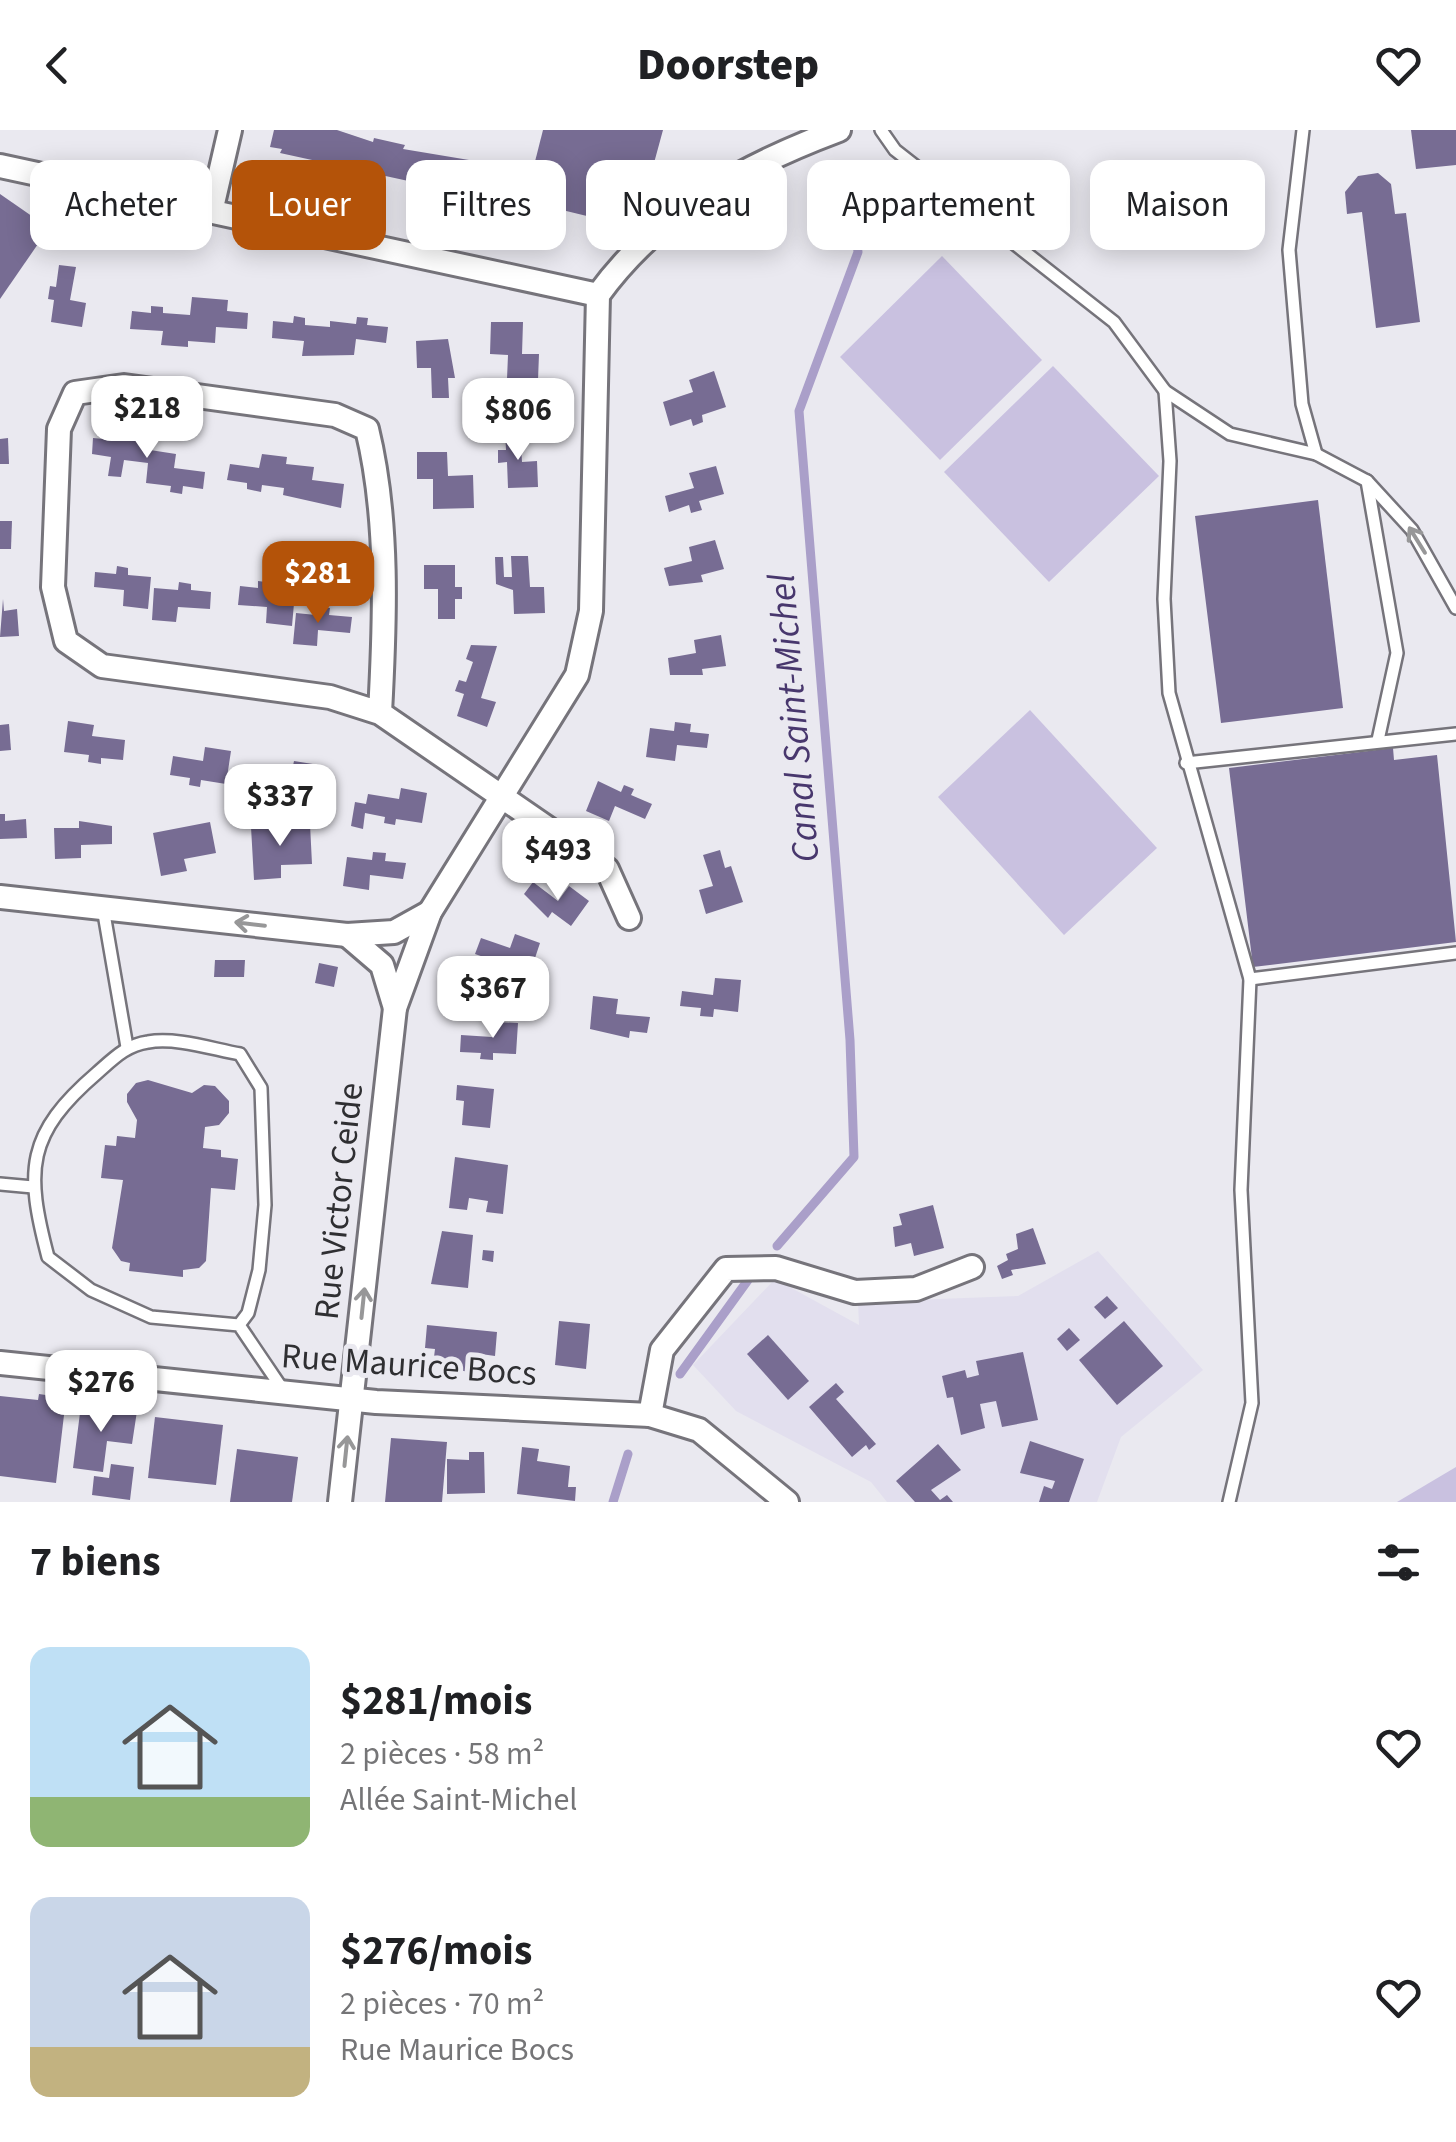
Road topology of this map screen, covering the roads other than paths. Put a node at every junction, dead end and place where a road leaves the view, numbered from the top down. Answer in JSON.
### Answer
{"nodes":[{"id":1,"x":230,"y":130,"type":"edge"},
{"id":2,"x":839,"y":130,"type":"edge"},
{"id":3,"x":881,"y":130,"type":"edge"},
{"id":4,"x":1303,"y":130,"type":"edge"},
{"id":5,"x":0,"y":166,"type":"edge"},
{"id":6,"x":30,"y":173,"type":"edge"},
{"id":7,"x":212,"y":212,"type":"joint"},
{"id":8,"x":598,"y":294,"type":"junction"},
{"id":9,"x":1164,"y":391,"type":"junction"},
{"id":10,"x":1316,"y":454,"type":"junction"},
{"id":11,"x":1367,"y":481,"type":"junction"},
{"id":12,"x":1456,"y":608,"type":"edge"},
{"id":13,"x":380,"y":713,"type":"junction"},
{"id":14,"x":1456,"y":734,"type":"edge"},
{"id":15,"x":1378,"y":740,"type":"junction"},
{"id":16,"x":1186,"y":763,"type":"junction"},
{"id":17,"x":502,"y":799,"type":"junction"},
{"id":18,"x":0,"y":897,"type":"edge"},
{"id":19,"x":102,"y":907,"type":"junction"},
{"id":20,"x":430,"y":912,"type":"junction"},
{"id":21,"x":629,"y":918,"type":"dead end"},
{"id":22,"x":346,"y":935,"type":"junction"},
{"id":23,"x":1456,"y":953,"type":"edge"},
{"id":24,"x":1250,"y":979,"type":"junction"},
{"id":25,"x":394,"y":1008,"type":"junction"},
{"id":26,"x":127,"y":1047,"type":"junction"},
{"id":27,"x":0,"y":1184,"type":"edge"},
{"id":28,"x":33,"y":1188,"type":"junction"},
{"id":29,"x":972,"y":1267,"type":"dead end"},
{"id":30,"x":239,"y":1325,"type":"junction"},
{"id":31,"x":0,"y":1363,"type":"edge"},
{"id":32,"x":285,"y":1393,"type":"junction"},
{"id":33,"x":352,"y":1400,"type":"junction"},
{"id":34,"x":650,"y":1415,"type":"junction"},
{"id":35,"x":340,"y":1502,"type":"edge"},
{"id":36,"x":787,"y":1502,"type":"edge"},
{"id":37,"x":1229,"y":1502,"type":"edge"}],
"edges":[{"from":1,"to":7,"type":"street"},
{"from":2,"to":8,"type":"street"},
{"from":3,"to":9,"type":"lane"},
{"from":4,"to":10,"type":"lane"},
{"from":5,"to":6,"type":"street"},
{"from":7,"to":8,"type":"street"},
{"from":8,"to":17,"type":"street","name":"Rue Victor Ceide"},
{"from":9,"to":10,"type":"lane"},
{"from":9,"to":16,"type":"lane"},
{"from":10,"to":11,"type":"lane"},
{"from":12,"to":11,"type":"lane","one_way":true},
{"from":11,"to":15,"type":"lane"},
{"from":13,"to":13,"type":"street"},
{"from":13,"to":17,"type":"street"},
{"from":14,"to":15,"type":"lane"},
{"from":15,"to":16,"type":"lane"},
{"from":16,"to":24,"type":"lane"},
{"from":17,"to":20,"type":"street","name":"Rue Victor Ceide"},
{"from":17,"to":21,"type":"street"},
{"from":18,"to":19,"type":"street"},
{"from":22,"to":19,"type":"street","one_way":true},
{"from":19,"to":26,"type":"lane"},
{"from":20,"to":22,"type":"street"},
{"from":20,"to":25,"type":"street","name":"Rue Victor Ceide"},
{"from":22,"to":25,"type":"street"},
{"from":23,"to":24,"type":"lane"},
{"from":24,"to":37,"type":"lane"},
{"from":33,"to":25,"type":"street","name":"Rue Victor Ceide","one_way":true},
{"from":26,"to":28,"type":"lane"},
{"from":26,"to":30,"type":"lane"},
{"from":27,"to":28,"type":"lane"},
{"from":28,"to":30,"type":"lane"},
{"from":29,"to":34,"type":"street"},
{"from":30,"to":32,"type":"lane"},
{"from":31,"to":32,"type":"street","name":"Rue Maurice Bocs"},
{"from":32,"to":33,"type":"street","name":"Rue Maurice Bocs"},
{"from":33,"to":34,"type":"street","name":"Rue Maurice Bocs"},
{"from":35,"to":33,"type":"street","name":"Rue Victor Ceide","one_way":true},
{"from":34,"to":36,"type":"street","name":"Rue Maurice Bocs"}]}
